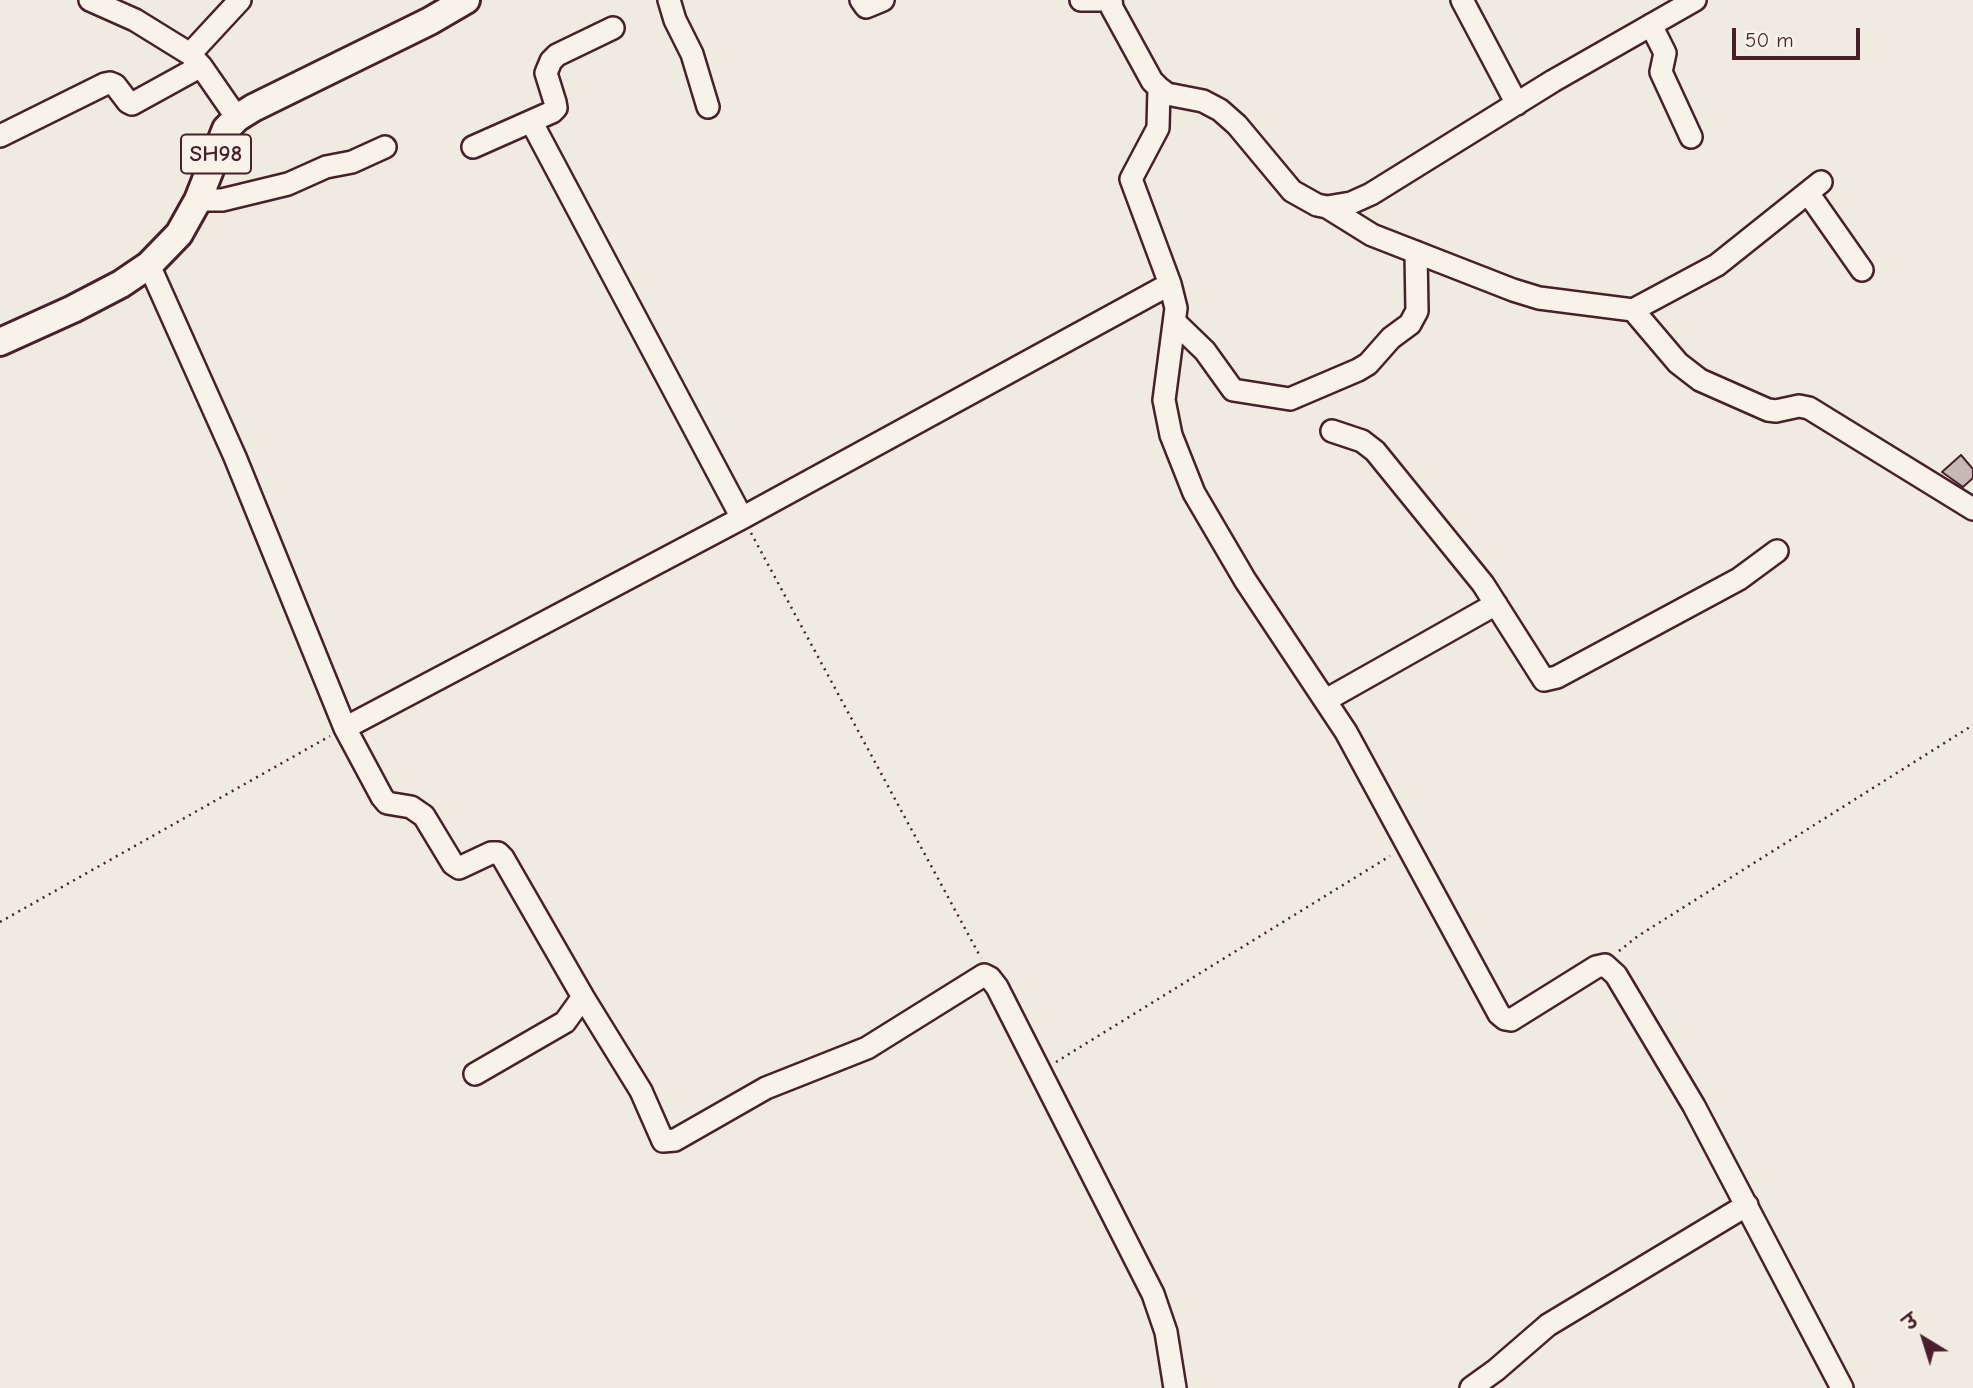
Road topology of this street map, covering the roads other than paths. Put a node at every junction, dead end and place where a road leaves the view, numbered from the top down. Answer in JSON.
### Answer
{"nodes":[{"id":1,"x":90,"y":0,"type":"edge"},
{"id":2,"x":240,"y":0,"type":"edge"},
{"id":3,"x":466,"y":0,"type":"edge"},
{"id":4,"x":669,"y":0,"type":"edge"},
{"id":5,"x":862,"y":0,"type":"edge"},
{"id":6,"x":883,"y":0,"type":"edge"},
{"id":7,"x":1081,"y":0,"type":"edge"},
{"id":8,"x":1111,"y":0,"type":"edge"},
{"id":9,"x":1462,"y":0,"type":"edge"},
{"id":10,"x":1695,"y":0,"type":"edge"},
{"id":11,"x":1651,"y":25,"type":"junction"},
{"id":12,"x":613,"y":28,"type":"dead end"},
{"id":13,"x":196,"y":60,"type":"junction"},
{"id":14,"x":1159,"y":88,"type":"junction"},
{"id":15,"x":1517,"y":104,"type":"junction"},
{"id":16,"x":708,"y":107,"type":"dead end"},
{"id":17,"x":237,"y":118,"type":"junction"},
{"id":18,"x":532,"y":123,"type":"junction"},
{"id":19,"x":0,"y":136,"type":"edge"},
{"id":20,"x":1691,"y":137,"type":"dead end"},
{"id":21,"x":385,"y":147,"type":"dead end"},
{"id":22,"x":473,"y":147,"type":"dead end"},
{"id":23,"x":198,"y":200,"type":"junction"},
{"id":24,"x":1327,"y":207,"type":"junction"},
{"id":25,"x":1416,"y":252,"type":"junction"},
{"id":26,"x":149,"y":265,"type":"junction"},
{"id":27,"x":1862,"y":270,"type":"dead end"},
{"id":28,"x":1170,"y":284,"type":"junction"},
{"id":29,"x":1633,"y":310,"type":"junction"},
{"id":30,"x":1175,"y":322,"type":"junction"},
{"id":31,"x":0,"y":342,"type":"edge"},
{"id":32,"x":1332,"y":431,"type":"dead end"},
{"id":33,"x":1973,"y":509,"type":"edge"},
{"id":34,"x":742,"y":518,"type":"junction"},
{"id":35,"x":1777,"y":551,"type":"dead end"},
{"id":36,"x":1496,"y":604,"type":"junction"},
{"id":37,"x":1326,"y":700,"type":"junction"},
{"id":38,"x":345,"y":728,"type":"junction"},
{"id":39,"x":583,"y":998,"type":"junction"},
{"id":40,"x":475,"y":1074,"type":"dead end"},
{"id":41,"x":1747,"y":1205,"type":"junction"},
{"id":42,"x":1175,"y":1388,"type":"edge"},
{"id":43,"x":1471,"y":1388,"type":"edge"},
{"id":44,"x":1842,"y":1388,"type":"edge"}],
"edges":[{"from":1,"to":13,"type":"street"},
{"from":2,"to":13,"type":"street"},
{"from":3,"to":17,"type":"main road","number":"SH98"},
{"from":4,"to":16,"type":"street"},
{"from":5,"to":6,"type":"street"},
{"from":7,"to":8,"type":"street"},
{"from":8,"to":14,"type":"street"},
{"from":9,"to":15,"type":"street"},
{"from":10,"to":11,"type":"street"},
{"from":11,"to":15,"type":"street"},
{"from":11,"to":20,"type":"street"},
{"from":12,"to":18,"type":"street"},
{"from":13,"to":17,"type":"street"},
{"from":13,"to":19,"type":"street"},
{"from":14,"to":24,"type":"street"},
{"from":14,"to":28,"type":"street"},
{"from":15,"to":24,"type":"street"},
{"from":17,"to":23,"type":"main road","number":"SH98"},
{"from":18,"to":22,"type":"street"},
{"from":18,"to":34,"type":"street"},
{"from":21,"to":23,"type":"street"},
{"from":23,"to":26,"type":"main road","number":"SH98"},
{"from":24,"to":25,"type":"street"},
{"from":25,"to":29,"type":"street"},
{"from":25,"to":30,"type":"street"},
{"from":26,"to":31,"type":"main road","number":"SH98"},
{"from":26,"to":38,"type":"street"},
{"from":27,"to":29,"type":"street"},
{"from":28,"to":30,"type":"street"},
{"from":28,"to":34,"type":"street"},
{"from":29,"to":33,"type":"street"},
{"from":30,"to":37,"type":"street"},
{"from":32,"to":36,"type":"street"},
{"from":34,"to":38,"type":"street"},
{"from":35,"to":36,"type":"street"},
{"from":36,"to":37,"type":"street"},
{"from":37,"to":41,"type":"street"},
{"from":38,"to":39,"type":"street"},
{"from":39,"to":40,"type":"street"},
{"from":39,"to":42,"type":"street"},
{"from":41,"to":43,"type":"street"},
{"from":41,"to":44,"type":"street"}]}
